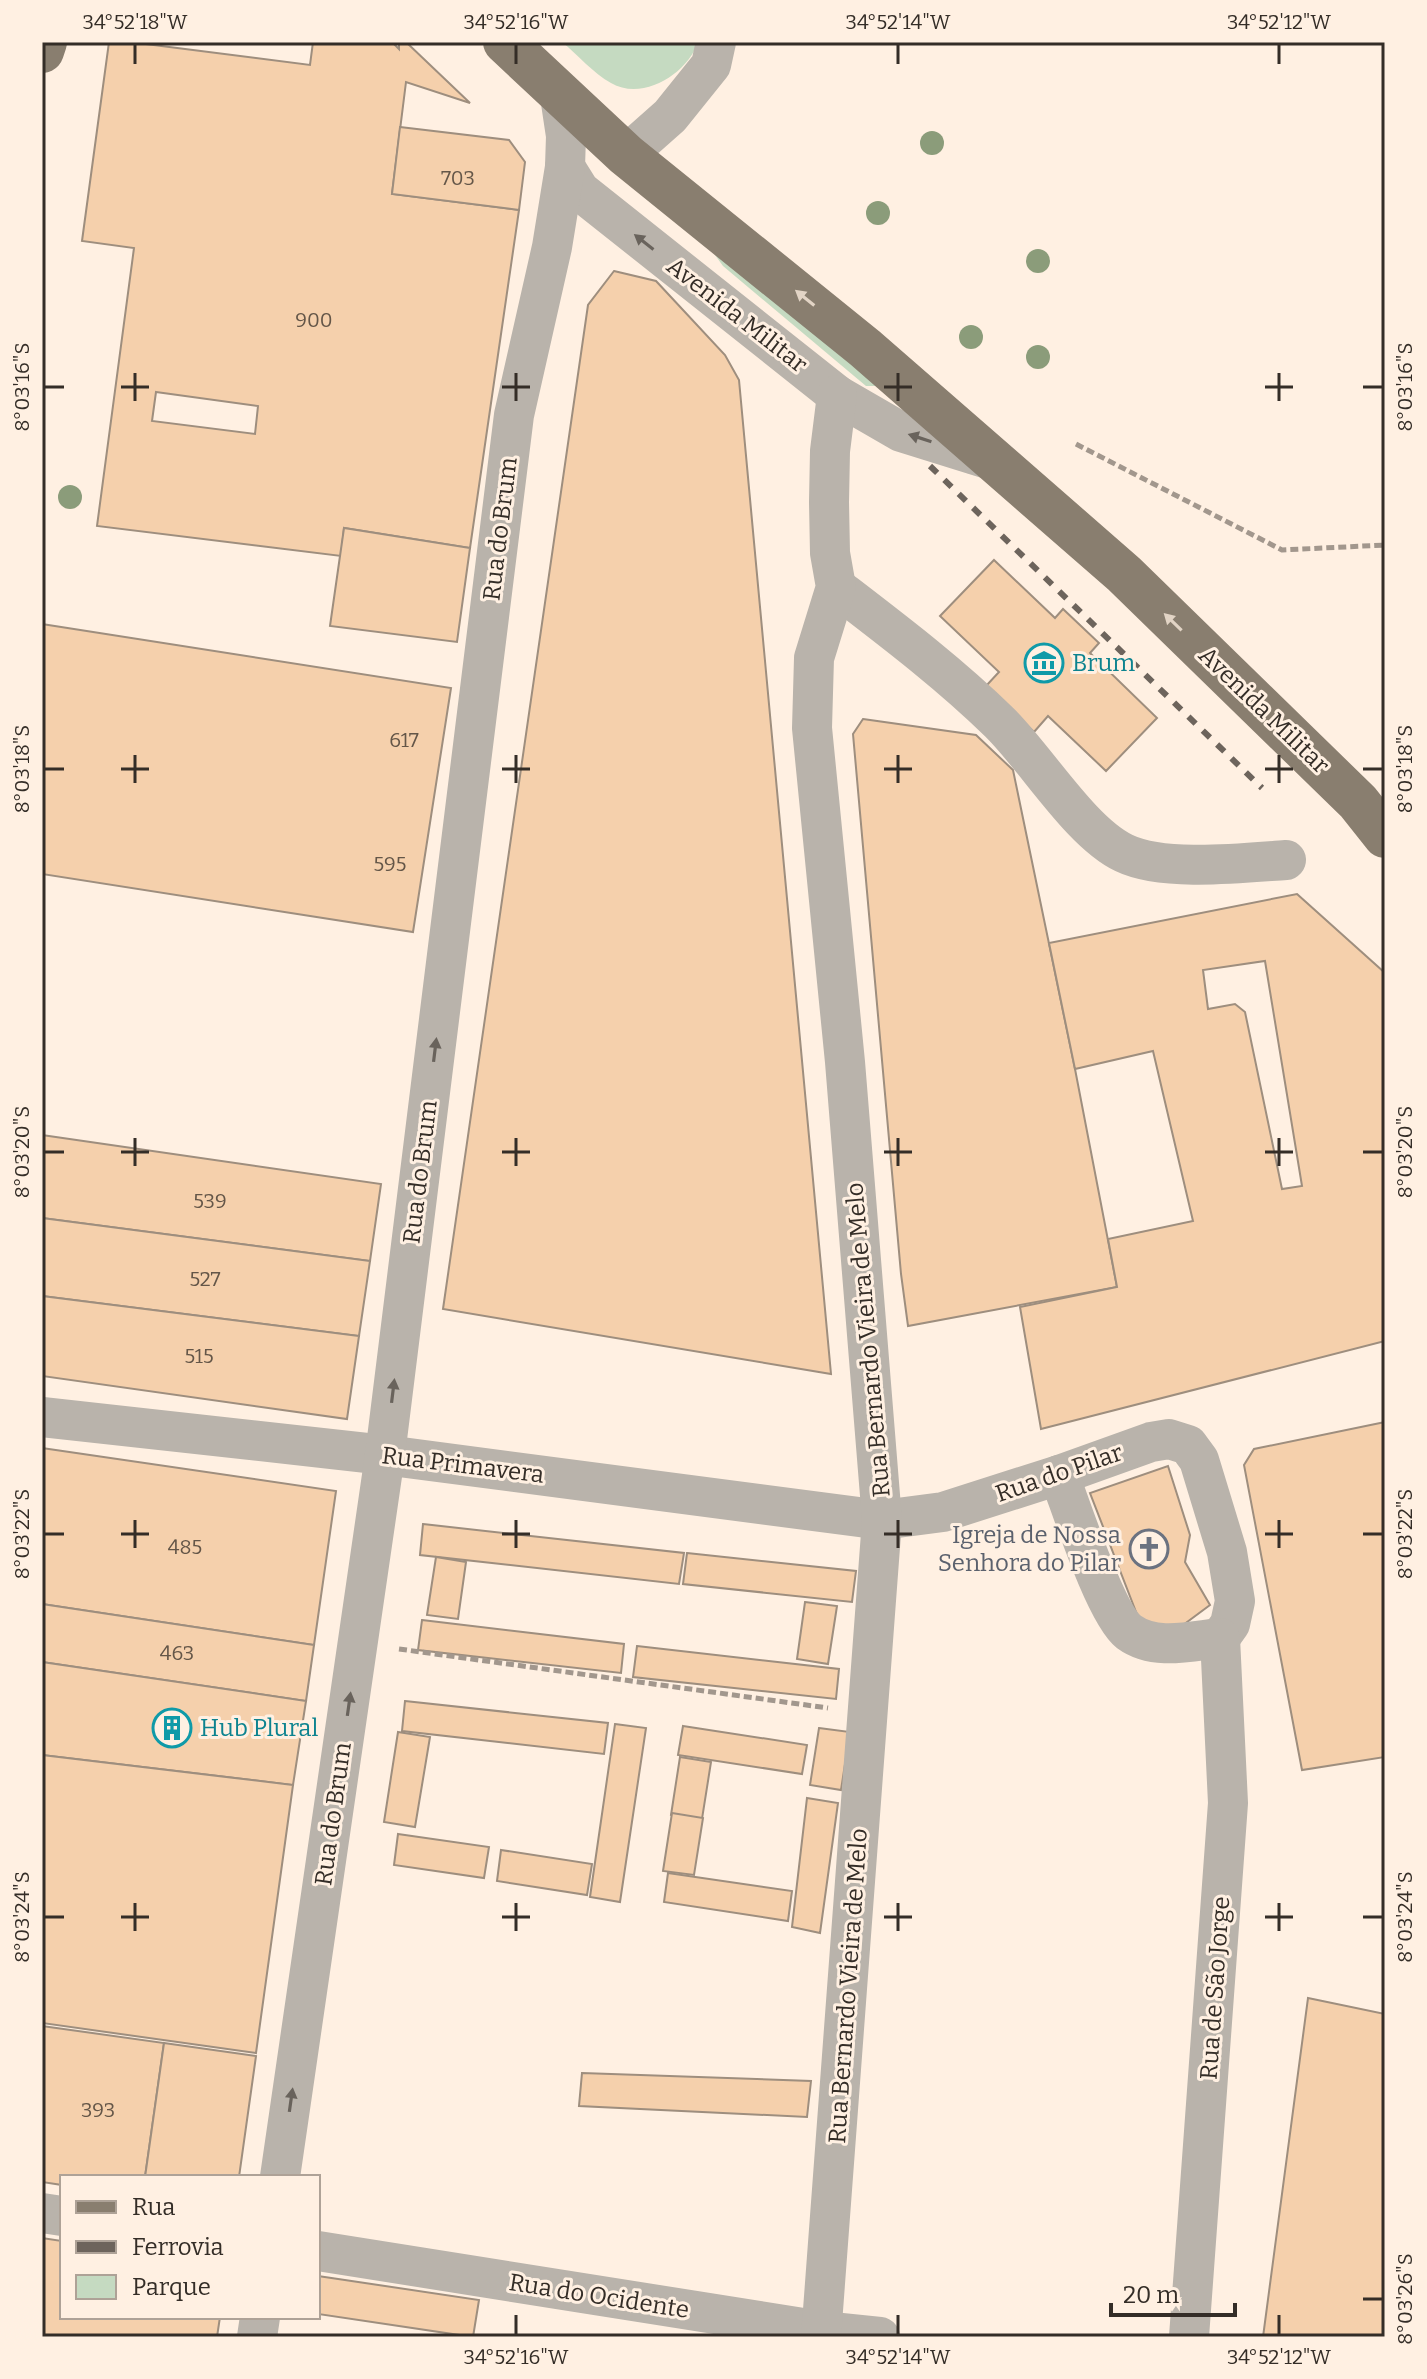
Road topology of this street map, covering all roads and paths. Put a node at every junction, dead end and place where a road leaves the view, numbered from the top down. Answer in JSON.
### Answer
{"nodes":[{"id":1,"x":45,"y":42,"type":"edge"},
{"id":2,"x":505,"y":42,"type":"edge"},
{"id":3,"x":716,"y":42,"type":"edge"},
{"id":4,"x":42,"y":51,"type":"edge"},
{"id":5,"x":560,"y":96,"type":"junction"},
{"id":6,"x":626,"y":155,"type":"junction"},
{"id":7,"x":565,"y":167,"type":"junction"},
{"id":8,"x":837,"y":395,"type":"junction"},
{"id":9,"x":1076,"y":444,"type":"dead end"},
{"id":10,"x":995,"y":461,"type":"junction"},
{"id":11,"x":1385,"y":545,"type":"edge"},
{"id":12,"x":836,"y":587,"type":"junction"},
{"id":13,"x":1385,"y":836,"type":"edge"},
{"id":14,"x":1286,"y":860,"type":"dead end"},
{"id":15,"x":42,"y":1417,"type":"edge"},
{"id":16,"x":1188,"y":1445,"type":"joint"},
{"id":17,"x":385,"y":1455,"type":"junction"},
{"id":18,"x":1059,"y":1475,"type":"junction"},
{"id":19,"x":882,"y":1520,"type":"junction"},
{"id":20,"x":1220,"y":1638,"type":"junction"},
{"id":21,"x":358,"y":1643,"type":"junction"},
{"id":22,"x":868,"y":1714,"type":"junction"},
{"id":23,"x":280,"y":2175,"type":"edge"},
{"id":24,"x":320,"y":2251,"type":"edge"},
{"id":25,"x":822,"y":2334,"type":"edge"},
{"id":26,"x":880,"y":2337,"type":"edge"},
{"id":27,"x":1189,"y":2337,"type":"edge"}],
"edges":[{"from":1,"to":4,"type":"main road"},
{"from":2,"to":5,"type":"main road","name":"Avenida Militar"},
{"from":3,"to":6,"type":"street"},
{"from":5,"to":6,"type":"main road","name":"Avenida Militar"},
{"from":5,"to":7,"type":"street"},
{"from":10,"to":6,"type":"main road","name":"Avenida Militar","one_way":true},
{"from":8,"to":7,"type":"street","name":"Avenida Militar","one_way":true},
{"from":17,"to":7,"type":"street","name":"Rua do Brum","one_way":true},
{"from":10,"to":8,"type":"street","name":"Avenida Militar","one_way":true},
{"from":8,"to":12,"type":"street","name":"Rua Bernardo Vieira de Melo"},
{"from":9,"to":11,"type":"path"},
{"from":13,"to":10,"type":"main road","name":"Avenida Militar","one_way":true},
{"from":12,"to":14,"type":"street"},
{"from":12,"to":19,"type":"street","name":"Rua Bernardo Vieira de Melo"},
{"from":15,"to":17,"type":"street","name":"Rua Primavera"},
{"from":16,"to":18,"type":"street","name":"Rua do Pilar"},
{"from":16,"to":20,"type":"street","name":"Rua de São Jorge"},
{"from":17,"to":19,"type":"street","name":"Rua Primavera"},
{"from":17,"to":21,"type":"street","name":"Rua do Brum"},
{"from":18,"to":19,"type":"street","name":"Rua do Pilar"},
{"from":18,"to":20,"type":"street"},
{"from":19,"to":22,"type":"street","name":"Rua Bernardo Vieira de Melo"},
{"from":20,"to":27,"type":"street","name":"Rua de São Jorge"},
{"from":21,"to":22,"type":"path"},
{"from":23,"to":21,"type":"street","name":"Rua do Brum","one_way":true},
{"from":22,"to":25,"type":"street","name":"Rua Bernardo Vieira de Melo"},
{"from":24,"to":25,"type":"street","name":"Rua do Ocidente"},
{"from":25,"to":26,"type":"street","name":"Rua do Ocidente"}]}
